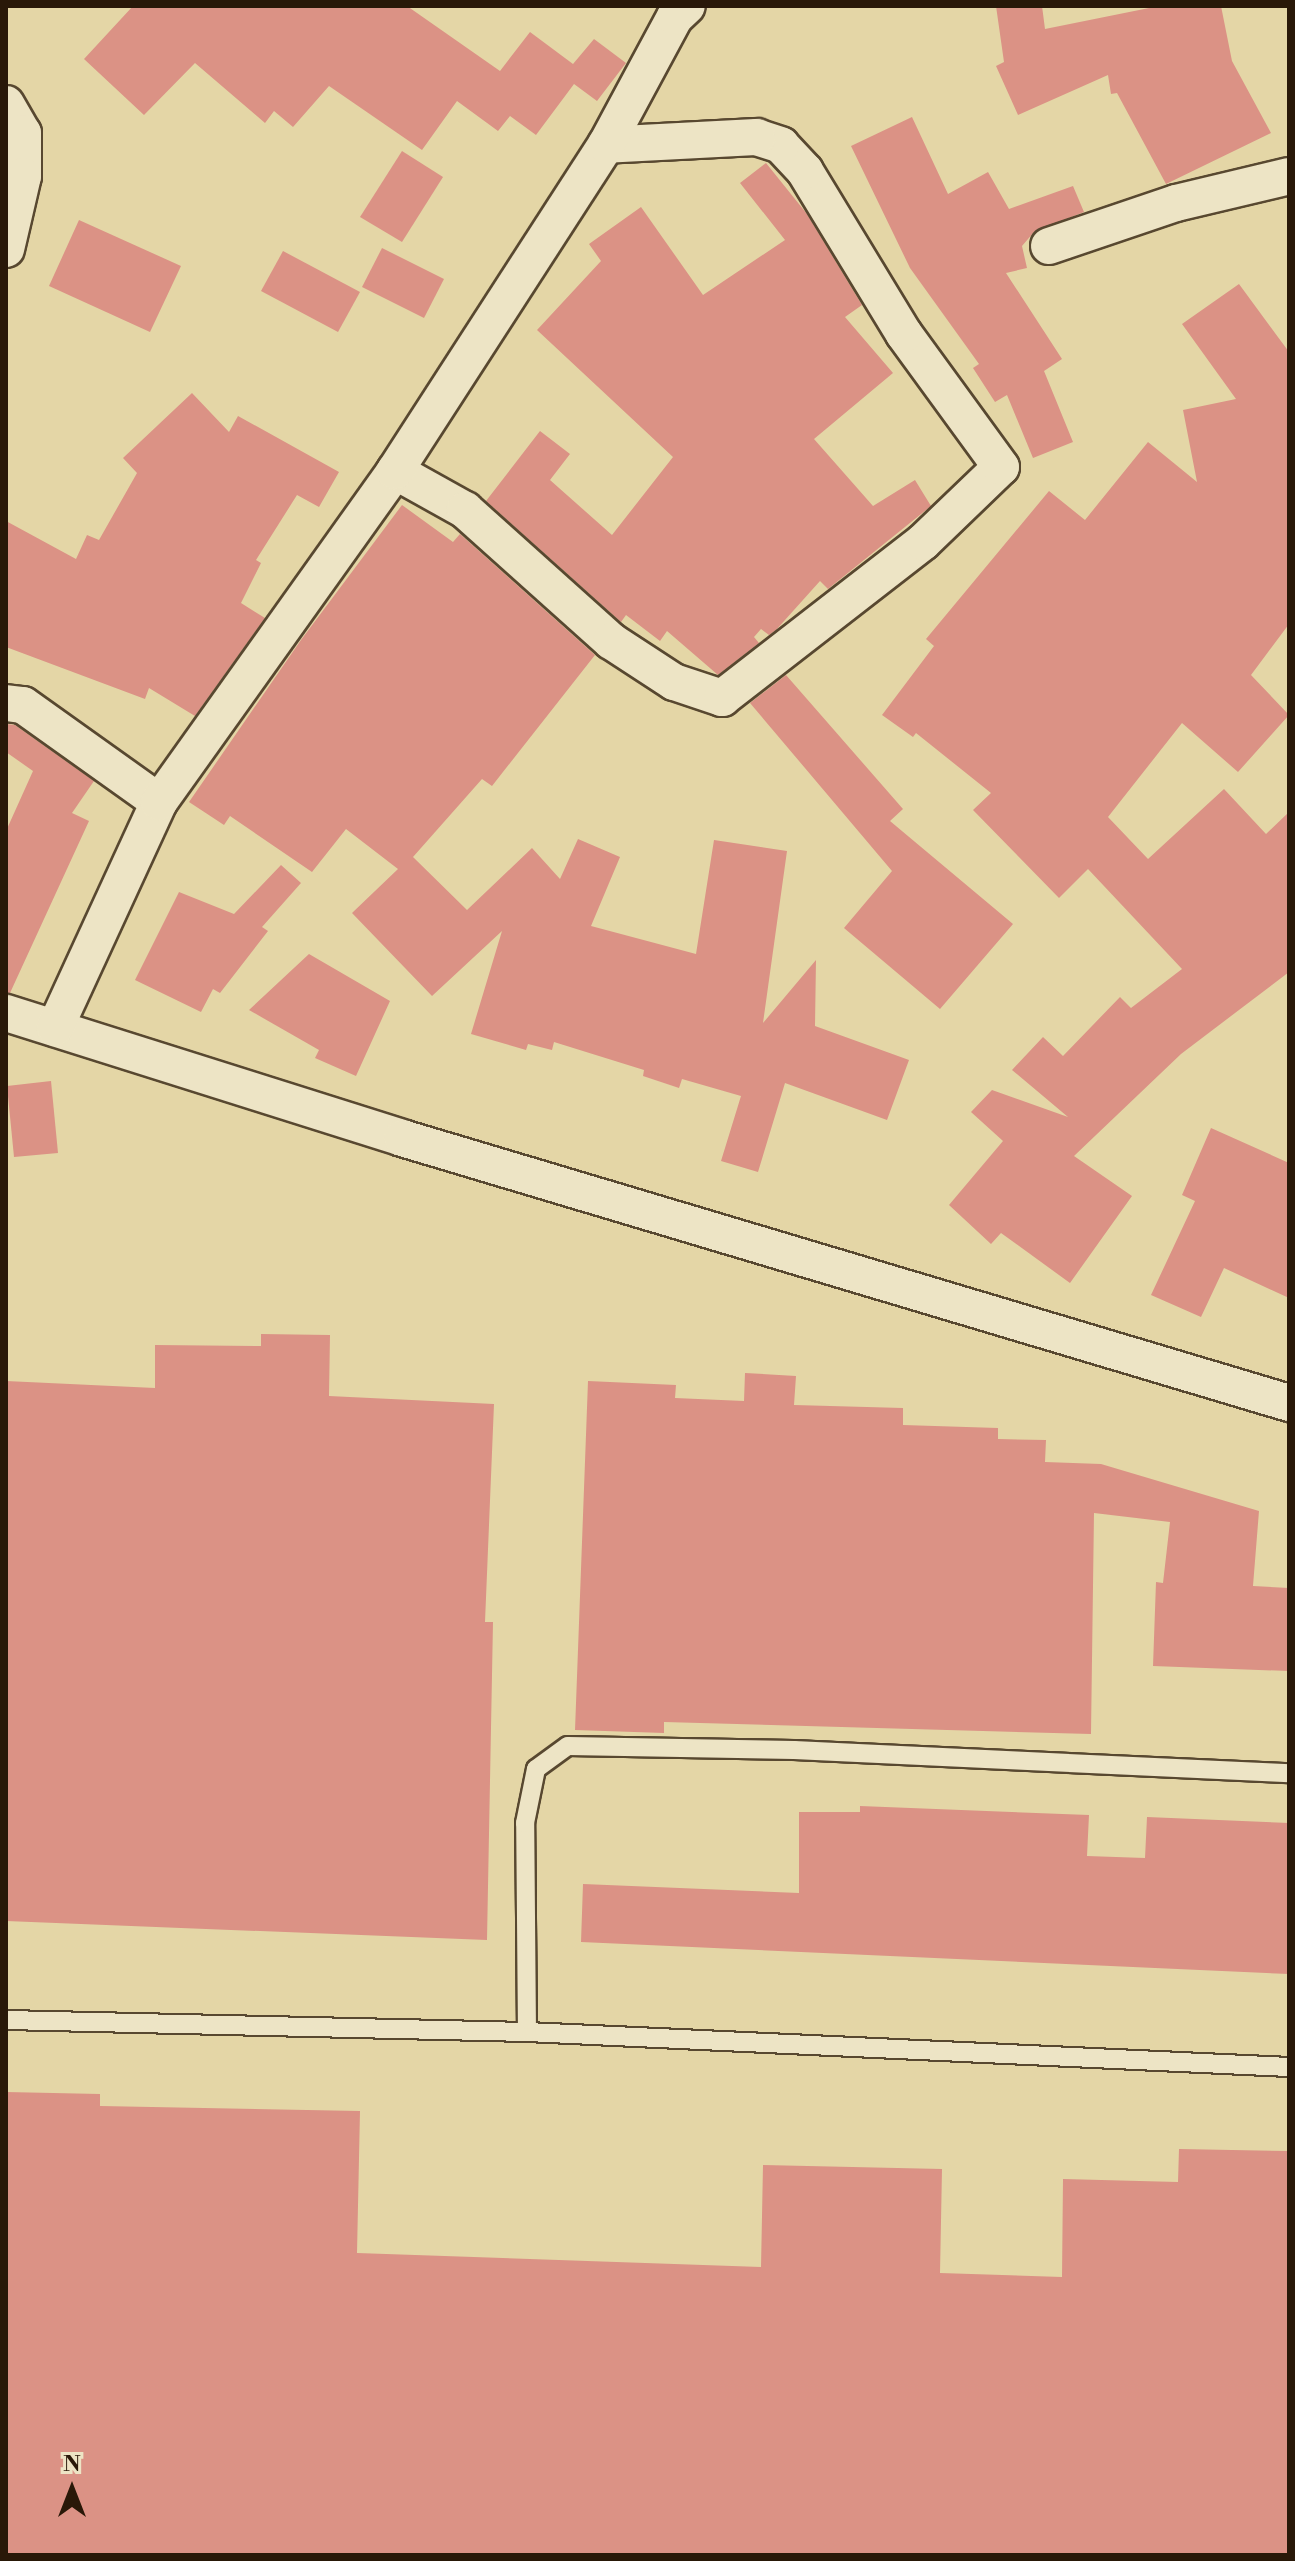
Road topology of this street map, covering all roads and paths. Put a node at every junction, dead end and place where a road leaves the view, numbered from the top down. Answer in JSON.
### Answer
{"nodes":[{"id":1,"x":674,"y":10,"type":"edge"},
{"id":2,"x":6,"y":104,"type":"edge"},
{"id":3,"x":606,"y":145,"type":"junction"},
{"id":4,"x":1289,"y":176,"type":"edge"},
{"id":5,"x":1049,"y":246,"type":"dead end"},
{"id":6,"x":6,"y":249,"type":"edge"},
{"id":7,"x":395,"y":471,"type":"junction"},
{"id":8,"x":6,"y":703,"type":"edge"},
{"id":9,"x":159,"y":802,"type":"junction"},
{"id":10,"x":6,"y":1013,"type":"edge"},
{"id":11,"x":55,"y":1028,"type":"junction"},
{"id":12,"x":1289,"y":1403,"type":"edge"},
{"id":13,"x":1289,"y":1773,"type":"edge"},
{"id":14,"x":6,"y":2020,"type":"edge"},
{"id":15,"x":527,"y":2032,"type":"junction"},
{"id":16,"x":1289,"y":2067,"type":"edge"}],
"edges":[{"from":1,"to":3,"type":"street"},
{"from":2,"to":6,"type":"street"},
{"from":3,"to":7,"type":"street"},
{"from":3,"to":7,"type":"street"},
{"from":4,"to":5,"type":"street"},
{"from":7,"to":9,"type":"street"},
{"from":8,"to":9,"type":"street"},
{"from":9,"to":11,"type":"street"},
{"from":10,"to":11,"type":"street"},
{"from":11,"to":12,"type":"street"},
{"from":13,"to":15,"type":"lane"},
{"from":14,"to":15,"type":"lane"},
{"from":15,"to":16,"type":"lane"}]}
